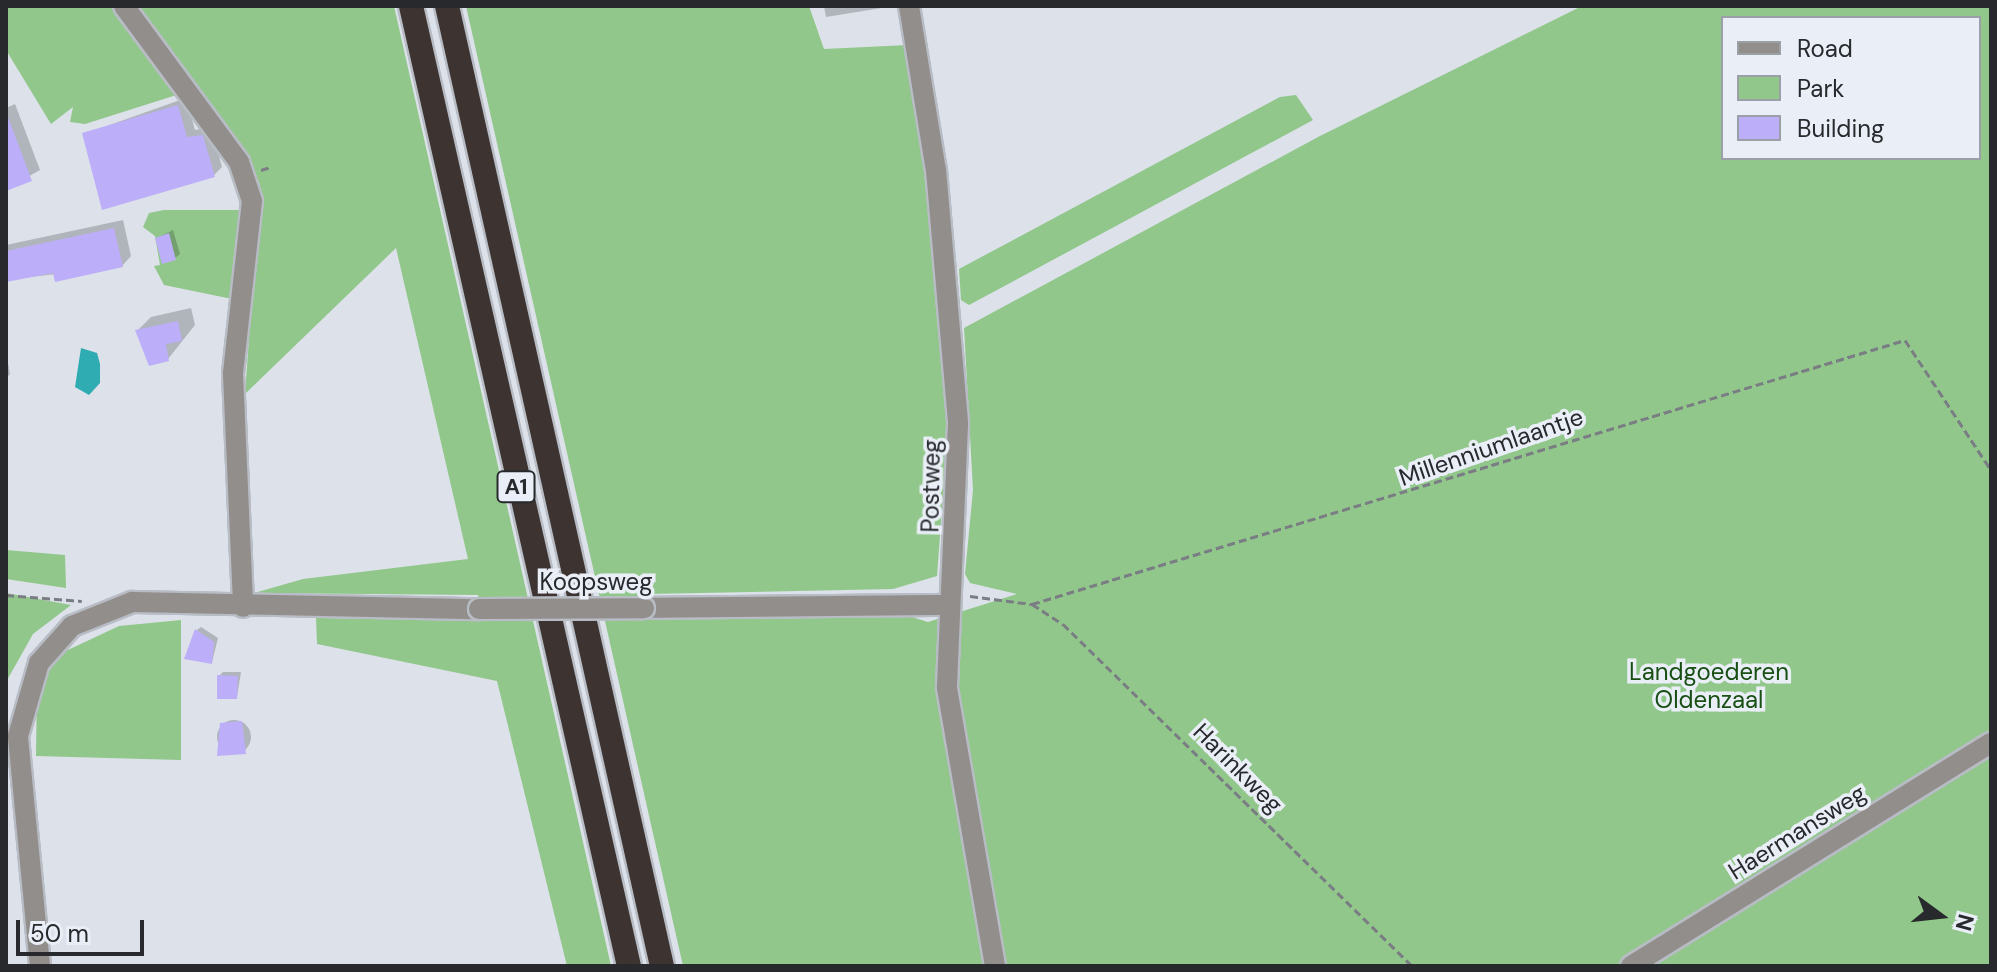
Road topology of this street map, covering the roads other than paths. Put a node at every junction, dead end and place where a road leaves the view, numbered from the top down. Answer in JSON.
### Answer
{"nodes":[{"id":1,"x":124,"y":6,"type":"edge"},
{"id":2,"x":411,"y":6,"type":"edge"},
{"id":3,"x":447,"y":6,"type":"edge"},
{"id":4,"x":909,"y":6,"type":"edge"},
{"id":5,"x":949,"y":600,"type":"junction"},
{"id":6,"x":243,"y":607,"type":"junction"},
{"id":7,"x":1991,"y":743,"type":"edge"},
{"id":8,"x":40,"y":966,"type":"edge"},
{"id":9,"x":629,"y":966,"type":"edge"},
{"id":10,"x":662,"y":966,"type":"edge"},
{"id":11,"x":995,"y":966,"type":"edge"},
{"id":12,"x":1631,"y":966,"type":"edge"}],
"edges":[{"from":1,"to":6,"type":"street"},
{"from":2,"to":9,"type":"highway","number":"A1"},
{"from":3,"to":10,"type":"highway","number":"A1"},
{"from":4,"to":5,"type":"street","name":"Postweg"},
{"from":5,"to":6,"type":"street","name":"Koopsweg","bridge":true},
{"from":5,"to":11,"type":"street","name":"Postweg"},
{"from":6,"to":8,"type":"street","name":"Koopsweg"},
{"from":7,"to":12,"type":"street","name":"Haermansweg"}]}
